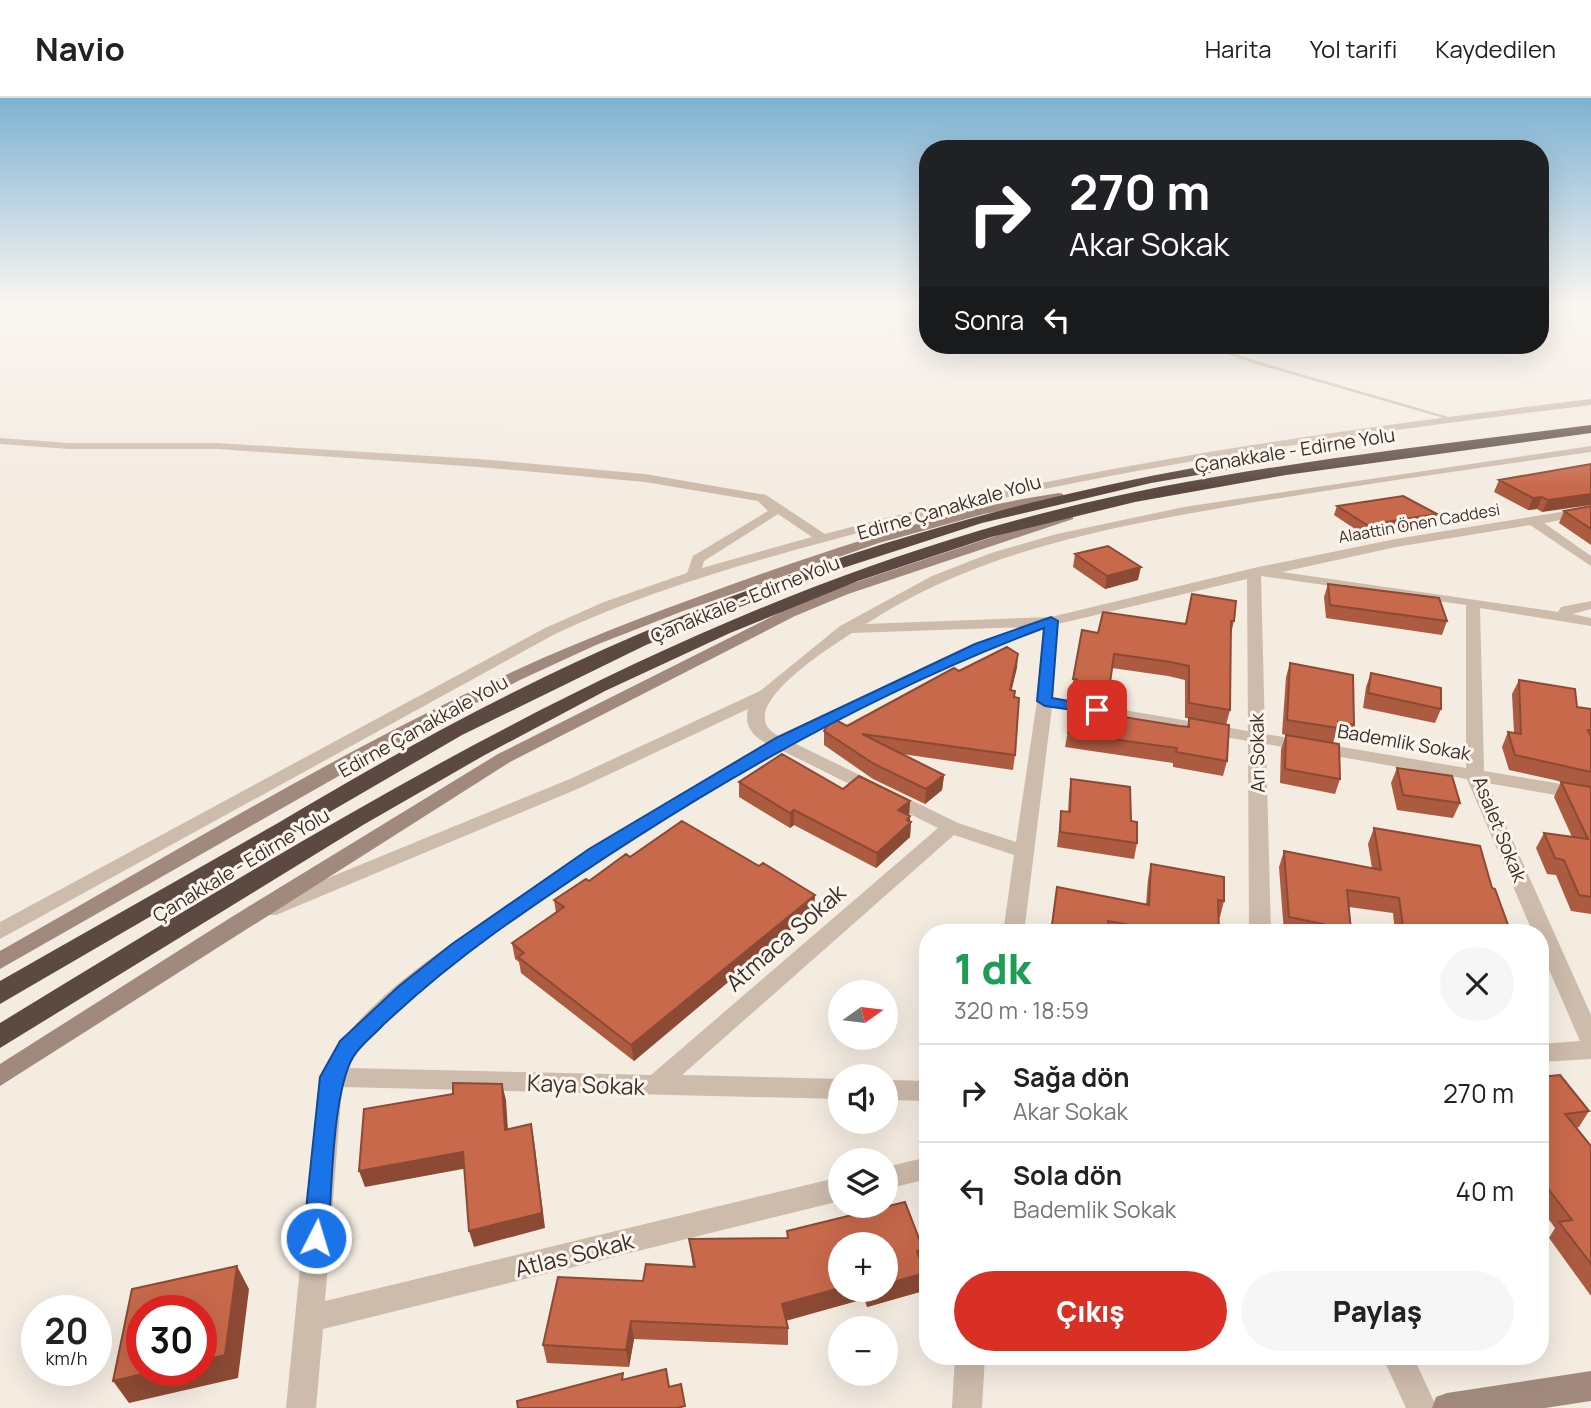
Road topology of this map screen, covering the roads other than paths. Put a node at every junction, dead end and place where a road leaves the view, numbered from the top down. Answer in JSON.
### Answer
{"nodes":[{"id":1,"x":1267,"y":366,"type":"edge"},
{"id":2,"x":1591,"y":402,"type":"edge"},
{"id":3,"x":1591,"y":416,"type":"edge"},
{"id":4,"x":1456,"y":420,"type":"junction"},
{"id":5,"x":1591,"y":429,"type":"edge"},
{"id":6,"x":0,"y":441,"type":"edge"},
{"id":7,"x":1591,"y":449,"type":"edge"},
{"id":8,"x":1059,"y":497,"type":"junction"},
{"id":9,"x":769,"y":501,"type":"junction"},
{"id":10,"x":1082,"y":509,"type":"junction"},
{"id":11,"x":1591,"y":511,"type":"edge"},
{"id":12,"x":1534,"y":522,"type":"junction"},
{"id":13,"x":823,"y":538,"type":"junction"},
{"id":14,"x":1591,"y":562,"type":"edge"},
{"id":15,"x":1254,"y":572,"type":"junction"},
{"id":16,"x":693,"y":575,"type":"junction"},
{"id":17,"x":1473,"y":602,"type":"junction"},
{"id":18,"x":1591,"y":605,"type":"edge"},
{"id":19,"x":1564,"y":617,"type":"junction"},
{"id":20,"x":1051,"y":621,"type":"junction"},
{"id":21,"x":1591,"y":622,"type":"edge"},
{"id":22,"x":842,"y":629,"type":"junction"},
{"id":23,"x":765,"y":694,"type":"junction"},
{"id":24,"x":1045,"y":701,"type":"junction"},
{"id":25,"x":1256,"y":737,"type":"junction"},
{"id":26,"x":781,"y":741,"type":"junction"},
{"id":27,"x":1475,"y":776,"type":"junction"},
{"id":28,"x":1591,"y":795,"type":"edge"},
{"id":29,"x":951,"y":827,"type":"junction"},
{"id":30,"x":1025,"y":852,"type":"junction"},
{"id":31,"x":237,"y":923,"type":"junction"},
{"id":32,"x":1014,"y":924,"type":"edge"},
{"id":33,"x":1260,"y":924,"type":"edge"},
{"id":34,"x":1540,"y":924,"type":"edge"},
{"id":35,"x":0,"y":931,"type":"edge"},
{"id":36,"x":1549,"y":945,"type":"edge"},
{"id":37,"x":0,"y":961,"type":"edge"},
{"id":38,"x":0,"y":994,"type":"edge"},
{"id":39,"x":0,"y":1037,"type":"edge"},
{"id":40,"x":1591,"y":1041,"type":"edge"},
{"id":41,"x":1591,"y":1050,"type":"edge"},
{"id":42,"x":1549,"y":1052,"type":"edge"},
{"id":43,"x":0,"y":1076,"type":"edge"},
{"id":44,"x":331,"y":1077,"type":"junction"},
{"id":45,"x":654,"y":1086,"type":"junction"},
{"id":46,"x":828,"y":1089,"type":"edge"},
{"id":47,"x":898,"y":1090,"type":"edge"},
{"id":48,"x":919,"y":1091,"type":"edge"},
{"id":49,"x":919,"y":1170,"type":"edge"},
{"id":50,"x":898,"y":1175,"type":"edge"},
{"id":51,"x":828,"y":1192,"type":"edge"},
{"id":52,"x":308,"y":1319,"type":"junction"},
{"id":53,"x":969,"y":1365,"type":"edge"},
{"id":54,"x":1401,"y":1365,"type":"edge"},
{"id":55,"x":1591,"y":1385,"type":"edge"},
{"id":56,"x":300,"y":1408,"type":"edge"},
{"id":57,"x":967,"y":1408,"type":"edge"},
{"id":58,"x":1422,"y":1408,"type":"edge"},
{"id":59,"x":1447,"y":1408,"type":"edge"}],
"edges":[{"from":1,"to":4,"type":"lane"},
{"from":2,"to":4,"type":"street"},
{"from":3,"to":8,"type":"highway","name":"Edirne Çanakkale Yolu"},
{"from":4,"to":13,"type":"street"},
{"from":5,"to":10,"type":"highway","name":"Çanakkale - Edirne Yolu"},
{"from":6,"to":9,"type":"street"},
{"from":7,"to":22,"type":"street"},
{"from":8,"to":37,"type":"main road"},
{"from":8,"to":38,"type":"highway","name":"Edirne Çanakkale Yolu"},
{"from":9,"to":13,"type":"street"},
{"from":9,"to":16,"type":"street"},
{"from":10,"to":31,"type":"main road"},
{"from":10,"to":39,"type":"highway","name":"Çanakkale - Edirne Yolu"},
{"from":11,"to":12,"type":"street","name":"Alaattin Önen Caddesi"},
{"from":12,"to":14,"type":"street"},
{"from":12,"to":15,"type":"street","name":"Alaattin Önen Caddesi"},
{"from":13,"to":16,"type":"street"},
{"from":15,"to":17,"type":"street"},
{"from":15,"to":20,"type":"street","name":"Alaattin Önen Caddesi"},
{"from":15,"to":25,"type":"street","name":"Arı Sokak"},
{"from":16,"to":35,"type":"street"},
{"from":17,"to":19,"type":"street"},
{"from":17,"to":27,"type":"street","name":"Asalet Sokak"},
{"from":18,"to":19,"type":"street"},
{"from":19,"to":21,"type":"street"},
{"from":20,"to":22,"type":"street"},
{"from":20,"to":24,"type":"street"},
{"from":20,"to":26,"type":"street"},
{"from":22,"to":23,"type":"street"},
{"from":23,"to":26,"type":"street"},
{"from":23,"to":31,"type":"street"},
{"from":24,"to":25,"type":"street","name":"Bademlik Sokak"},
{"from":24,"to":30,"type":"street"},
{"from":25,"to":27,"type":"street","name":"Bademlik Sokak"},
{"from":25,"to":33,"type":"street","name":"Arı Sokak"},
{"from":26,"to":29,"type":"street"},
{"from":26,"to":44,"type":"street"},
{"from":27,"to":28,"type":"street","name":"Bademlik Sokak"},
{"from":27,"to":34,"type":"street","name":"Asalet Sokak"},
{"from":29,"to":30,"type":"street"},
{"from":29,"to":45,"type":"street","name":"Atmaca Sokak"},
{"from":30,"to":32,"type":"street"},
{"from":31,"to":43,"type":"main road"},
{"from":36,"to":40,"type":"street","name":"Asalet Sokak"},
{"from":41,"to":42,"type":"street"},
{"from":44,"to":45,"type":"street","name":"Kaya Sokak"},
{"from":44,"to":52,"type":"street"},
{"from":45,"to":46,"type":"street","name":"Kaya Sokak"},
{"from":47,"to":48,"type":"street"},
{"from":49,"to":50,"type":"street"},
{"from":51,"to":52,"type":"street","name":"Atlas Sokak"},
{"from":52,"to":56,"type":"street"},
{"from":53,"to":57,"type":"street"},
{"from":54,"to":58,"type":"street"},
{"from":55,"to":59,"type":"main road"}]}
